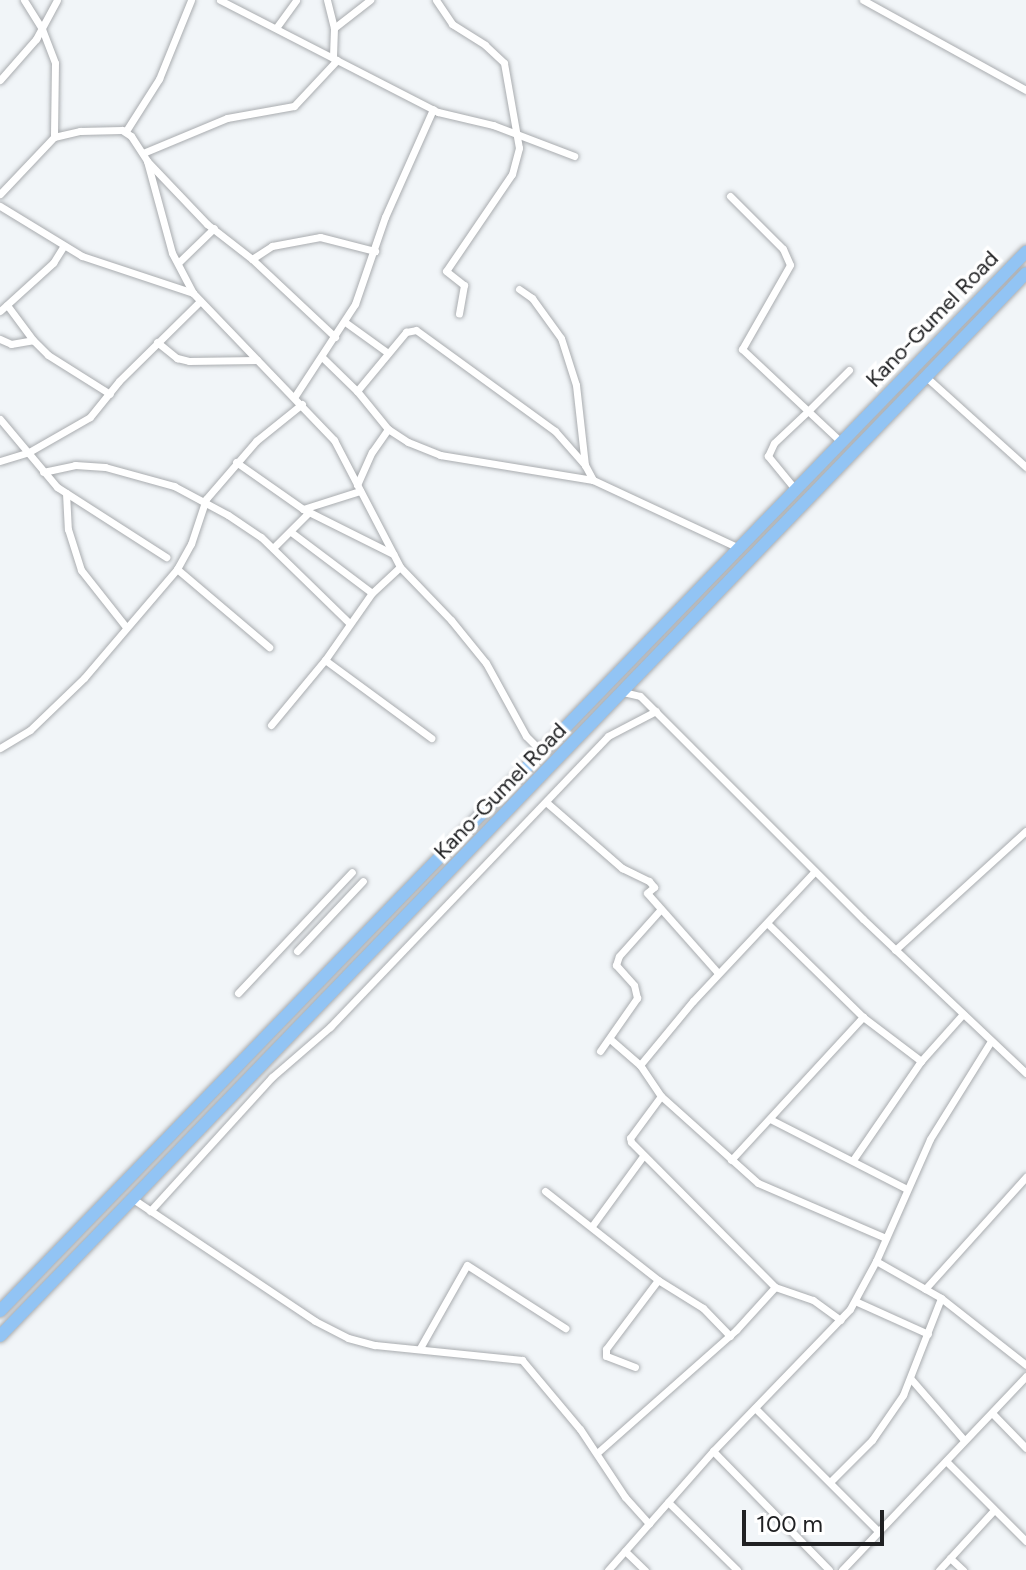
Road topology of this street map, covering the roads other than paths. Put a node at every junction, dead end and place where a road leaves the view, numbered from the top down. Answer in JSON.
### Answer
{"nodes":[{"id":1,"x":24,"y":0,"type":"edge"},
{"id":2,"x":57,"y":0,"type":"edge"},
{"id":3,"x":191,"y":0,"type":"edge"},
{"id":4,"x":220,"y":0,"type":"edge"},
{"id":5,"x":296,"y":0,"type":"edge"},
{"id":6,"x":327,"y":0,"type":"edge"},
{"id":7,"x":370,"y":0,"type":"edge"},
{"id":8,"x":436,"y":0,"type":"edge"},
{"id":9,"x":863,"y":0,"type":"edge"},
{"id":10,"x":276,"y":28,"type":"junction"},
{"id":11,"x":334,"y":28,"type":"junction"},
{"id":12,"x":42,"y":29,"type":"junction"},
{"id":13,"x":335,"y":59,"type":"junction"},
{"id":14,"x":0,"y":80,"type":"edge"},
{"id":15,"x":1026,"y":90,"type":"edge"},
{"id":16,"x":433,"y":109,"type":"junction"},
{"id":17,"x":126,"y":131,"type":"junction"},
{"id":18,"x":54,"y":137,"type":"junction"},
{"id":19,"x":518,"y":137,"type":"junction"},
{"id":20,"x":574,"y":156,"type":"dead end"},
{"id":21,"x":145,"y":157,"type":"junction"},
{"id":22,"x":0,"y":194,"type":"edge"},
{"id":23,"x":730,"y":196,"type":"dead end"},
{"id":24,"x":1,"y":208,"type":"edge"},
{"id":25,"x":214,"y":228,"type":"junction"},
{"id":26,"x":63,"y":247,"type":"junction"},
{"id":27,"x":375,"y":251,"type":"junction"},
{"id":28,"x":1026,"y":252,"type":"edge"},
{"id":29,"x":252,"y":259,"type":"junction"},
{"id":30,"x":178,"y":263,"type":"junction"},
{"id":31,"x":1026,"y":273,"type":"edge"},
{"id":32,"x":519,"y":289,"type":"dead end"},
{"id":33,"x":193,"y":293,"type":"junction"},
{"id":34,"x":200,"y":301,"type":"junction"},
{"id":35,"x":7,"y":305,"type":"junction"},
{"id":36,"x":0,"y":311,"type":"edge"},
{"id":37,"x":459,"y":314,"type":"dead end"},
{"id":38,"x":345,"y":322,"type":"junction"},
{"id":39,"x":335,"y":337,"type":"junction"},
{"id":40,"x":0,"y":339,"type":"edge"},
{"id":41,"x":33,"y":340,"type":"junction"},
{"id":42,"x":157,"y":342,"type":"junction"},
{"id":43,"x":388,"y":353,"type":"junction"},
{"id":44,"x":322,"y":357,"type":"junction"},
{"id":45,"x":257,"y":360,"type":"junction"},
{"id":46,"x":849,"y":370,"type":"dead end"},
{"id":47,"x":925,"y":376,"type":"junction"},
{"id":48,"x":357,"y":391,"type":"junction"},
{"id":49,"x":110,"y":394,"type":"junction"},
{"id":50,"x":295,"y":396,"type":"junction"},
{"id":51,"x":302,"y":404,"type":"junction"},
{"id":52,"x":808,"y":411,"type":"junction"},
{"id":53,"x":0,"y":419,"type":"edge"},
{"id":54,"x":388,"y":429,"type":"junction"},
{"id":55,"x":841,"y":442,"type":"junction"},
{"id":56,"x":29,"y":452,"type":"junction"},
{"id":57,"x":0,"y":461,"type":"edge"},
{"id":58,"x":236,"y":462,"type":"junction"},
{"id":59,"x":585,"y":465,"type":"junction"},
{"id":60,"x":1026,"y":467,"type":"edge"},
{"id":61,"x":43,"y":472,"type":"junction"},
{"id":62,"x":820,"y":475,"type":"junction"},
{"id":63,"x":593,"y":480,"type":"junction"},
{"id":64,"x":358,"y":488,"type":"junction"},
{"id":65,"x":795,"y":489,"type":"junction"},
{"id":66,"x":66,"y":493,"type":"junction"},
{"id":67,"x":203,"y":504,"type":"junction"},
{"id":68,"x":306,"y":510,"type":"junction"},
{"id":69,"x":291,"y":532,"type":"junction"},
{"id":70,"x":273,"y":548,"type":"junction"},
{"id":71,"x":739,"y":548,"type":"junction"},
{"id":72,"x":393,"y":554,"type":"junction"},
{"id":73,"x":166,"y":557,"type":"dead end"},
{"id":74,"x":400,"y":567,"type":"junction"},
{"id":75,"x":177,"y":569,"type":"junction"},
{"id":76,"x":372,"y":593,"type":"junction"},
{"id":77,"x":350,"y":624,"type":"junction"},
{"id":78,"x":126,"y":627,"type":"junction"},
{"id":79,"x":269,"y":647,"type":"dead end"},
{"id":80,"x":325,"y":660,"type":"junction"},
{"id":81,"x":623,"y":692,"type":"junction"},
{"id":82,"x":656,"y":711,"type":"junction"},
{"id":83,"x":271,"y":725,"type":"dead end"},
{"id":84,"x":431,"y":738,"type":"dead end"},
{"id":85,"x":0,"y":748,"type":"edge"},
{"id":86,"x":542,"y":752,"type":"junction"},
{"id":87,"x":546,"y":802,"type":"junction"},
{"id":88,"x":1026,"y":831,"type":"edge"},
{"id":89,"x":815,"y":871,"type":"junction"},
{"id":90,"x":352,"y":872,"type":"dead end"},
{"id":91,"x":363,"y":881,"type":"dead end"},
{"id":92,"x":661,"y":909,"type":"junction"},
{"id":93,"x":767,"y":923,"type":"junction"},
{"id":94,"x":895,"y":950,"type":"junction"},
{"id":95,"x":297,"y":951,"type":"dead end"},
{"id":96,"x":336,"y":965,"type":"junction"},
{"id":97,"x":718,"y":973,"type":"junction"},
{"id":98,"x":348,"y":978,"type":"junction"},
{"id":99,"x":238,"y":993,"type":"dead end"},
{"id":100,"x":963,"y":1014,"type":"junction"},
{"id":101,"x":863,"y":1017,"type":"junction"},
{"id":102,"x":610,"y":1039,"type":"junction"},
{"id":103,"x":991,"y":1041,"type":"junction"},
{"id":104,"x":600,"y":1051,"type":"dead end"},
{"id":105,"x":921,"y":1061,"type":"junction"},
{"id":106,"x":640,"y":1065,"type":"junction"},
{"id":107,"x":1026,"y":1073,"type":"edge"},
{"id":108,"x":661,"y":1096,"type":"junction"},
{"id":109,"x":770,"y":1119,"type":"junction"},
{"id":110,"x":643,"y":1156,"type":"junction"},
{"id":111,"x":731,"y":1160,"type":"junction"},
{"id":112,"x":853,"y":1160,"type":"junction"},
{"id":113,"x":1026,"y":1177,"type":"edge"},
{"id":114,"x":907,"y":1189,"type":"junction"},
{"id":115,"x":545,"y":1191,"type":"dead end"},
{"id":116,"x":133,"y":1199,"type":"junction"},
{"id":117,"x":150,"y":1211,"type":"junction"},
{"id":118,"x":592,"y":1226,"type":"junction"},
{"id":119,"x":886,"y":1238,"type":"junction"},
{"id":120,"x":876,"y":1261,"type":"junction"},
{"id":121,"x":658,"y":1280,"type":"junction"},
{"id":122,"x":775,"y":1287,"type":"junction"},
{"id":123,"x":925,"y":1289,"type":"junction"},
{"id":124,"x":941,"y":1298,"type":"junction"},
{"id":125,"x":855,"y":1301,"type":"junction"},
{"id":126,"x":0,"y":1311,"type":"edge"},
{"id":127,"x":841,"y":1320,"type":"junction"},
{"id":128,"x":565,"y":1328,"type":"dead end"},
{"id":129,"x":928,"y":1334,"type":"junction"},
{"id":130,"x":0,"y":1336,"type":"edge"},
{"id":131,"x":730,"y":1336,"type":"junction"},
{"id":132,"x":420,"y":1348,"type":"junction"},
{"id":133,"x":1026,"y":1365,"type":"edge"},
{"id":134,"x":635,"y":1367,"type":"dead end"},
{"id":135,"x":1026,"y":1376,"type":"edge"},
{"id":136,"x":911,"y":1379,"type":"junction"},
{"id":137,"x":755,"y":1408,"type":"junction"},
{"id":138,"x":993,"y":1414,"type":"junction"},
{"id":139,"x":964,"y":1440,"type":"junction"},
{"id":140,"x":1026,"y":1448,"type":"edge"},
{"id":141,"x":713,"y":1451,"type":"junction"},
{"id":142,"x":597,"y":1453,"type":"junction"},
{"id":143,"x":946,"y":1461,"type":"junction"},
{"id":144,"x":831,"y":1481,"type":"junction"},
{"id":145,"x":668,"y":1502,"type":"junction"},
{"id":146,"x":994,"y":1510,"type":"junction"},
{"id":147,"x":649,"y":1524,"type":"junction"},
{"id":148,"x":879,"y":1532,"type":"junction"},
{"id":149,"x":1026,"y":1541,"type":"edge"},
{"id":150,"x":625,"y":1551,"type":"junction"},
{"id":151,"x":950,"y":1558,"type":"junction"},
{"id":152,"x":608,"y":1570,"type":"edge"},
{"id":153,"x":645,"y":1570,"type":"edge"},
{"id":154,"x":737,"y":1570,"type":"edge"},
{"id":155,"x":829,"y":1570,"type":"edge"},
{"id":156,"x":842,"y":1570,"type":"edge"},
{"id":157,"x":939,"y":1570,"type":"edge"},
{"id":158,"x":963,"y":1570,"type":"edge"}],
"edges":[{"from":1,"to":12,"type":"street"},
{"from":2,"to":12,"type":"street"},
{"from":3,"to":17,"type":"street"},
{"from":4,"to":10,"type":"street"},
{"from":5,"to":10,"type":"street"},
{"from":6,"to":11,"type":"street"},
{"from":7,"to":11,"type":"street"},
{"from":8,"to":19,"type":"street"},
{"from":9,"to":15,"type":"street"},
{"from":10,"to":13,"type":"street"},
{"from":11,"to":13,"type":"street"},
{"from":12,"to":14,"type":"street"},
{"from":12,"to":18,"type":"street"},
{"from":13,"to":16,"type":"street"},
{"from":13,"to":21,"type":"street"},
{"from":16,"to":19,"type":"street"},
{"from":16,"to":27,"type":"street"},
{"from":17,"to":18,"type":"street"},
{"from":17,"to":21,"type":"street"},
{"from":18,"to":22,"type":"street"},
{"from":19,"to":20,"type":"street"},
{"from":19,"to":37,"type":"street"},
{"from":21,"to":25,"type":"street"},
{"from":21,"to":30,"type":"street"},
{"from":23,"to":52,"type":"street"},
{"from":24,"to":26,"type":"street"},
{"from":25,"to":29,"type":"street"},
{"from":25,"to":30,"type":"street"},
{"from":26,"to":33,"type":"street"},
{"from":26,"to":35,"type":"street"},
{"from":27,"to":29,"type":"street"},
{"from":27,"to":38,"type":"street"},
{"from":28,"to":55,"type":"main road","name":"Kano-Gumel Road"},
{"from":29,"to":39,"type":"street"},
{"from":30,"to":33,"type":"street"},
{"from":31,"to":47,"type":"main road","name":"Kano-Gumel Road"},
{"from":32,"to":59,"type":"street"},
{"from":33,"to":34,"type":"street"},
{"from":34,"to":42,"type":"street"},
{"from":34,"to":45,"type":"street"},
{"from":35,"to":36,"type":"street"},
{"from":35,"to":41,"type":"street"},
{"from":38,"to":39,"type":"street"},
{"from":38,"to":43,"type":"street"},
{"from":39,"to":44,"type":"street"},
{"from":40,"to":41,"type":"street"},
{"from":41,"to":49,"type":"street"},
{"from":42,"to":45,"type":"street"},
{"from":42,"to":49,"type":"street"},
{"from":43,"to":48,"type":"street"},
{"from":43,"to":59,"type":"street"},
{"from":44,"to":48,"type":"street"},
{"from":44,"to":50,"type":"street"},
{"from":45,"to":50,"type":"street"},
{"from":46,"to":52,"type":"street"},
{"from":47,"to":60,"type":"street"},
{"from":47,"to":62,"type":"main road","name":"Kano-Gumel Road"},
{"from":48,"to":54,"type":"street"},
{"from":49,"to":56,"type":"street"},
{"from":50,"to":51,"type":"street"},
{"from":51,"to":58,"type":"street"},
{"from":51,"to":64,"type":"street"},
{"from":52,"to":55,"type":"street"},
{"from":52,"to":65,"type":"street"},
{"from":53,"to":56,"type":"street"},
{"from":54,"to":63,"type":"street"},
{"from":54,"to":64,"type":"street"},
{"from":55,"to":62,"type":"main road","name":"Kano-Gumel Road"},
{"from":56,"to":57,"type":"street"},
{"from":56,"to":61,"type":"street"},
{"from":58,"to":67,"type":"street"},
{"from":58,"to":68,"type":"street"},
{"from":59,"to":63,"type":"street"},
{"from":61,"to":66,"type":"street"},
{"from":61,"to":67,"type":"street"},
{"from":62,"to":65,"type":"main road","name":"Kano-Gumel Road"},
{"from":62,"to":81,"type":"main road","name":"Kano-Gumel Road"},
{"from":63,"to":71,"type":"street"},
{"from":64,"to":68,"type":"street"},
{"from":64,"to":72,"type":"street"},
{"from":65,"to":71,"type":"main road","name":"Kano-Gumel Road"},
{"from":66,"to":73,"type":"street"},
{"from":66,"to":78,"type":"street"},
{"from":67,"to":70,"type":"street"},
{"from":67,"to":75,"type":"street"},
{"from":68,"to":69,"type":"street"},
{"from":68,"to":72,"type":"street"},
{"from":69,"to":70,"type":"street"},
{"from":69,"to":76,"type":"street"},
{"from":70,"to":77,"type":"street"},
{"from":71,"to":86,"type":"main road","name":"Kano-Gumel Road"},
{"from":72,"to":74,"type":"street"},
{"from":74,"to":76,"type":"street"},
{"from":74,"to":86,"type":"street"},
{"from":75,"to":78,"type":"street"},
{"from":75,"to":79,"type":"street"},
{"from":76,"to":77,"type":"street"},
{"from":77,"to":80,"type":"street"},
{"from":78,"to":85,"type":"street"},
{"from":80,"to":83,"type":"street"},
{"from":80,"to":84,"type":"street"},
{"from":81,"to":82,"type":"street"},
{"from":81,"to":98,"type":"main road","name":"Kano-Gumel Road"},
{"from":82,"to":87,"type":"street"},
{"from":82,"to":89,"type":"street"},
{"from":86,"to":96,"type":"main road","name":"Kano-Gumel Road"},
{"from":87,"to":92,"type":"street"},
{"from":87,"to":117,"type":"street"},
{"from":88,"to":94,"type":"street"},
{"from":89,"to":93,"type":"street"},
{"from":89,"to":94,"type":"street"},
{"from":90,"to":99,"type":"street"},
{"from":91,"to":95,"type":"street"},
{"from":92,"to":97,"type":"street"},
{"from":92,"to":102,"type":"street"},
{"from":93,"to":97,"type":"street"},
{"from":93,"to":101,"type":"street"},
{"from":94,"to":100,"type":"street"},
{"from":96,"to":98,"type":"main road"},
{"from":96,"to":126,"type":"main road","name":"Kano-Gumel Road"},
{"from":97,"to":106,"type":"street"},
{"from":98,"to":116,"type":"main road","name":"Kano-Gumel Road"},
{"from":100,"to":103,"type":"street"},
{"from":100,"to":105,"type":"street"},
{"from":101,"to":105,"type":"street"},
{"from":101,"to":109,"type":"street"},
{"from":102,"to":104,"type":"street"},
{"from":102,"to":106,"type":"street"},
{"from":103,"to":107,"type":"street"},
{"from":103,"to":114,"type":"street"},
{"from":105,"to":112,"type":"street"},
{"from":106,"to":108,"type":"street"},
{"from":108,"to":110,"type":"street"},
{"from":108,"to":111,"type":"street"},
{"from":109,"to":111,"type":"street"},
{"from":109,"to":112,"type":"street"},
{"from":110,"to":118,"type":"street"},
{"from":110,"to":122,"type":"street"},
{"from":111,"to":119,"type":"street"},
{"from":112,"to":114,"type":"street"},
{"from":113,"to":123,"type":"street"},
{"from":114,"to":119,"type":"street"},
{"from":115,"to":118,"type":"street"},
{"from":116,"to":117,"type":"street"},
{"from":116,"to":130,"type":"main road","name":"Kano-Gumel Road"},
{"from":117,"to":132,"type":"street"},
{"from":118,"to":121,"type":"street"},
{"from":119,"to":120,"type":"street"},
{"from":120,"to":123,"type":"street"},
{"from":120,"to":125,"type":"street"},
{"from":121,"to":131,"type":"street"},
{"from":121,"to":134,"type":"street"},
{"from":122,"to":127,"type":"street"},
{"from":122,"to":131,"type":"street"},
{"from":123,"to":124,"type":"street"},
{"from":124,"to":129,"type":"street"},
{"from":124,"to":133,"type":"street"},
{"from":125,"to":127,"type":"street"},
{"from":125,"to":129,"type":"street"},
{"from":127,"to":137,"type":"street"},
{"from":128,"to":132,"type":"street"},
{"from":129,"to":136,"type":"street"},
{"from":131,"to":142,"type":"street"},
{"from":132,"to":142,"type":"street"},
{"from":135,"to":138,"type":"street"},
{"from":136,"to":139,"type":"street"},
{"from":136,"to":144,"type":"street"},
{"from":137,"to":141,"type":"street"},
{"from":137,"to":144,"type":"street"},
{"from":138,"to":139,"type":"street"},
{"from":138,"to":140,"type":"street"},
{"from":139,"to":143,"type":"street"},
{"from":141,"to":145,"type":"street"},
{"from":141,"to":155,"type":"street"},
{"from":142,"to":147,"type":"street"},
{"from":143,"to":146,"type":"street"},
{"from":143,"to":148,"type":"street"},
{"from":144,"to":148,"type":"street"},
{"from":145,"to":147,"type":"street"},
{"from":145,"to":154,"type":"street"},
{"from":146,"to":149,"type":"street"},
{"from":146,"to":151,"type":"street"},
{"from":147,"to":150,"type":"street"},
{"from":148,"to":156,"type":"street"},
{"from":150,"to":152,"type":"street"},
{"from":150,"to":153,"type":"street"},
{"from":151,"to":157,"type":"street"},
{"from":151,"to":158,"type":"street"}]}
